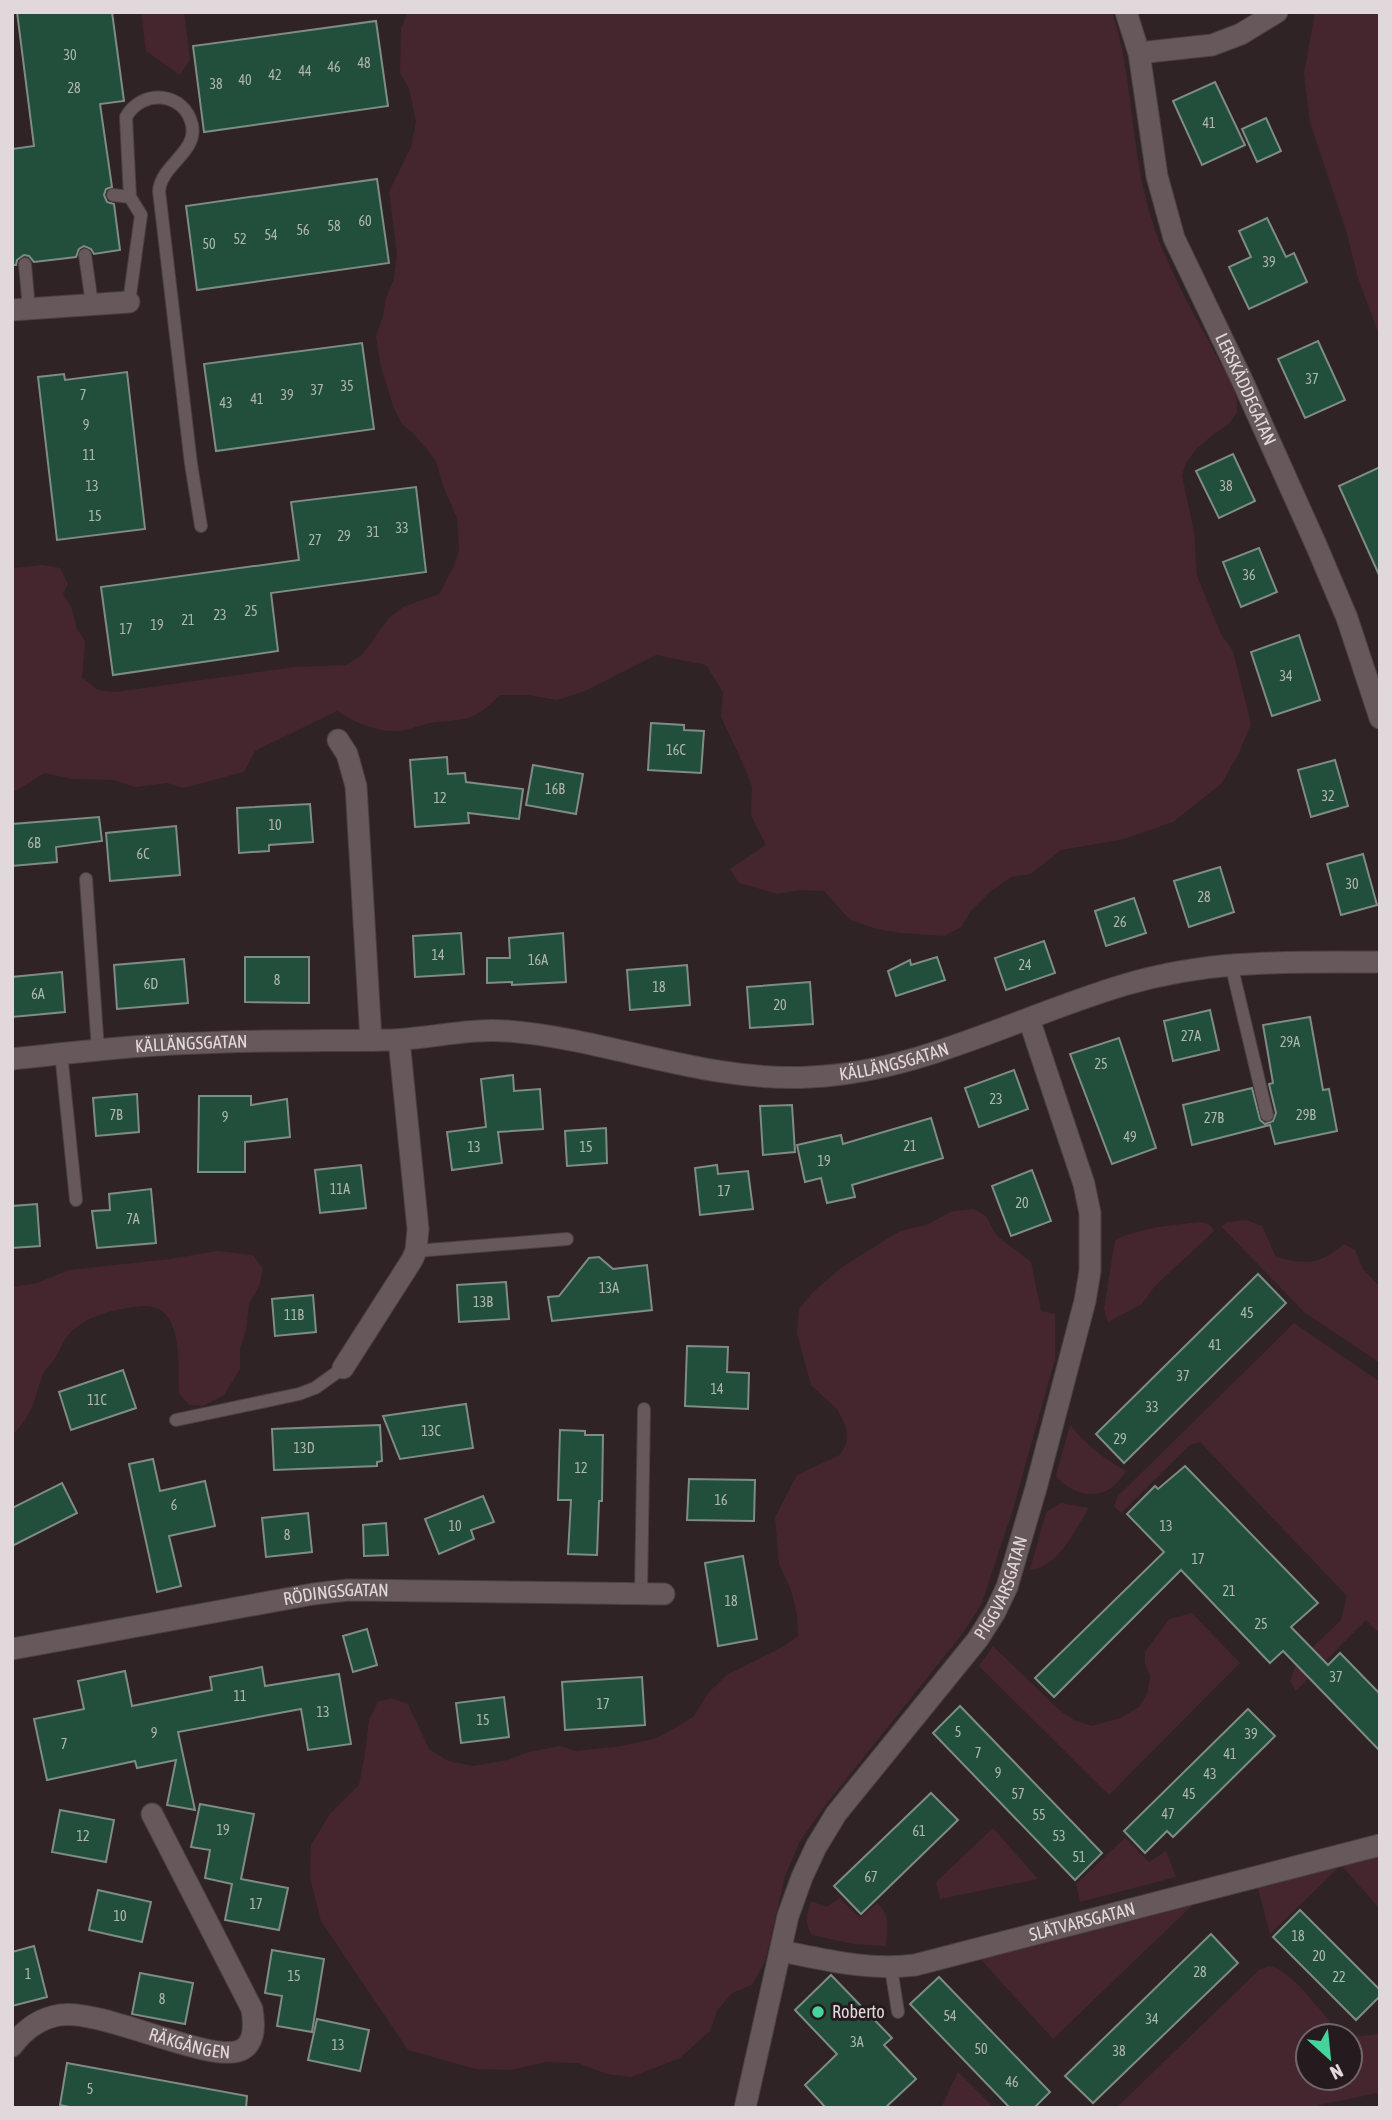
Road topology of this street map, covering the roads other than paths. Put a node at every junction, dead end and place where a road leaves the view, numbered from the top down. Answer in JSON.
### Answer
{"nodes":[{"id":1,"x":1126,"y":12,"type":"edge"},
{"id":2,"x":1277,"y":12,"type":"edge"},
{"id":3,"x":1139,"y":53,"type":"junction"},
{"id":4,"x":113,"y":195,"type":"dead end"},
{"id":5,"x":130,"y":197,"type":"junction"},
{"id":6,"x":85,"y":255,"type":"dead end"},
{"id":7,"x":24,"y":264,"type":"dead end"},
{"id":8,"x":128,"y":302,"type":"joint"},
{"id":9,"x":92,"y":304,"type":"junction"},
{"id":10,"x":21,"y":309,"type":"edge"},
{"id":11,"x":201,"y":526,"type":"dead end"},
{"id":12,"x":1380,"y":718,"type":"edge"},
{"id":13,"x":338,"y":740,"type":"dead end"},
{"id":14,"x":86,"y":879,"type":"dead end"},
{"id":15,"x":1380,"y":962,"type":"edge"},
{"id":16,"x":1231,"y":964,"type":"junction"},
{"id":17,"x":1029,"y":1019,"type":"junction"},
{"id":18,"x":371,"y":1040,"type":"junction"},
{"id":19,"x":400,"y":1040,"type":"junction"},
{"id":20,"x":98,"y":1050,"type":"junction"},
{"id":21,"x":61,"y":1053,"type":"junction"},
{"id":22,"x":12,"y":1059,"type":"edge"},
{"id":23,"x":1267,"y":1115,"type":"dead end"},
{"id":24,"x":75,"y":1200,"type":"dead end"},
{"id":25,"x":567,"y":1239,"type":"dead end"},
{"id":26,"x":416,"y":1251,"type":"junction"},
{"id":27,"x":343,"y":1368,"type":"joint"},
{"id":28,"x":644,"y":1409,"type":"dead end"},
{"id":29,"x":176,"y":1420,"type":"dead end"},
{"id":30,"x":641,"y":1594,"type":"junction"},
{"id":31,"x":664,"y":1594,"type":"dead end"},
{"id":32,"x":12,"y":1649,"type":"edge"},
{"id":33,"x":152,"y":1814,"type":"dead end"},
{"id":34,"x":1380,"y":1845,"type":"edge"},
{"id":35,"x":781,"y":1951,"type":"junction"},
{"id":36,"x":891,"y":1968,"type":"junction"},
{"id":37,"x":898,"y":2012,"type":"dead end"},
{"id":38,"x":12,"y":2046,"type":"edge"},
{"id":39,"x":745,"y":2108,"type":"edge"}],
"edges":[{"from":1,"to":3,"type":"street","name":"LERSKÄDDEGATAN"},
{"from":2,"to":3,"type":"street"},
{"from":3,"to":12,"type":"street","name":"LERSKÄDDEGATAN"},
{"from":4,"to":5,"type":"lane"},
{"from":5,"to":8,"type":"lane"},
{"from":5,"to":11,"type":"lane"},
{"from":6,"to":9,"type":"lane"},
{"from":7,"to":10,"type":"lane"},
{"from":8,"to":9,"type":"street"},
{"from":9,"to":10,"type":"street"},
{"from":13,"to":18,"type":"street"},
{"from":14,"to":20,"type":"lane"},
{"from":15,"to":16,"type":"street","name":"KÄLLÄNGSGATAN"},
{"from":16,"to":17,"type":"street","name":"KÄLLÄNGSGATAN"},
{"from":16,"to":23,"type":"lane"},
{"from":17,"to":19,"type":"street","name":"KÄLLÄNGSGATAN"},
{"from":17,"to":35,"type":"street","name":"PIGGVARSGATAN"},
{"from":18,"to":19,"type":"street","name":"KÄLLÄNGSGATAN"},
{"from":18,"to":20,"type":"street","name":"KÄLLÄNGSGATAN"},
{"from":19,"to":26,"type":"street"},
{"from":20,"to":21,"type":"street","name":"KÄLLÄNGSGATAN"},
{"from":21,"to":22,"type":"street","name":"KÄLLÄNGSGATAN"},
{"from":21,"to":24,"type":"lane"},
{"from":25,"to":26,"type":"lane"},
{"from":26,"to":27,"type":"street"},
{"from":27,"to":29,"type":"lane"},
{"from":28,"to":30,"type":"lane"},
{"from":30,"to":31,"type":"street","name":"RÖDINGSGATAN"},
{"from":30,"to":32,"type":"street","name":"RÖDINGSGATAN"},
{"from":33,"to":38,"type":"street","name":"RÄKGÅNGEN"},
{"from":34,"to":36,"type":"street","name":"SLÄTVARSGATAN"},
{"from":35,"to":36,"type":"street","name":"SLÄTVARSGATAN"},
{"from":35,"to":39,"type":"street","name":"PIGGVARSGATAN"},
{"from":36,"to":37,"type":"lane"}]}
